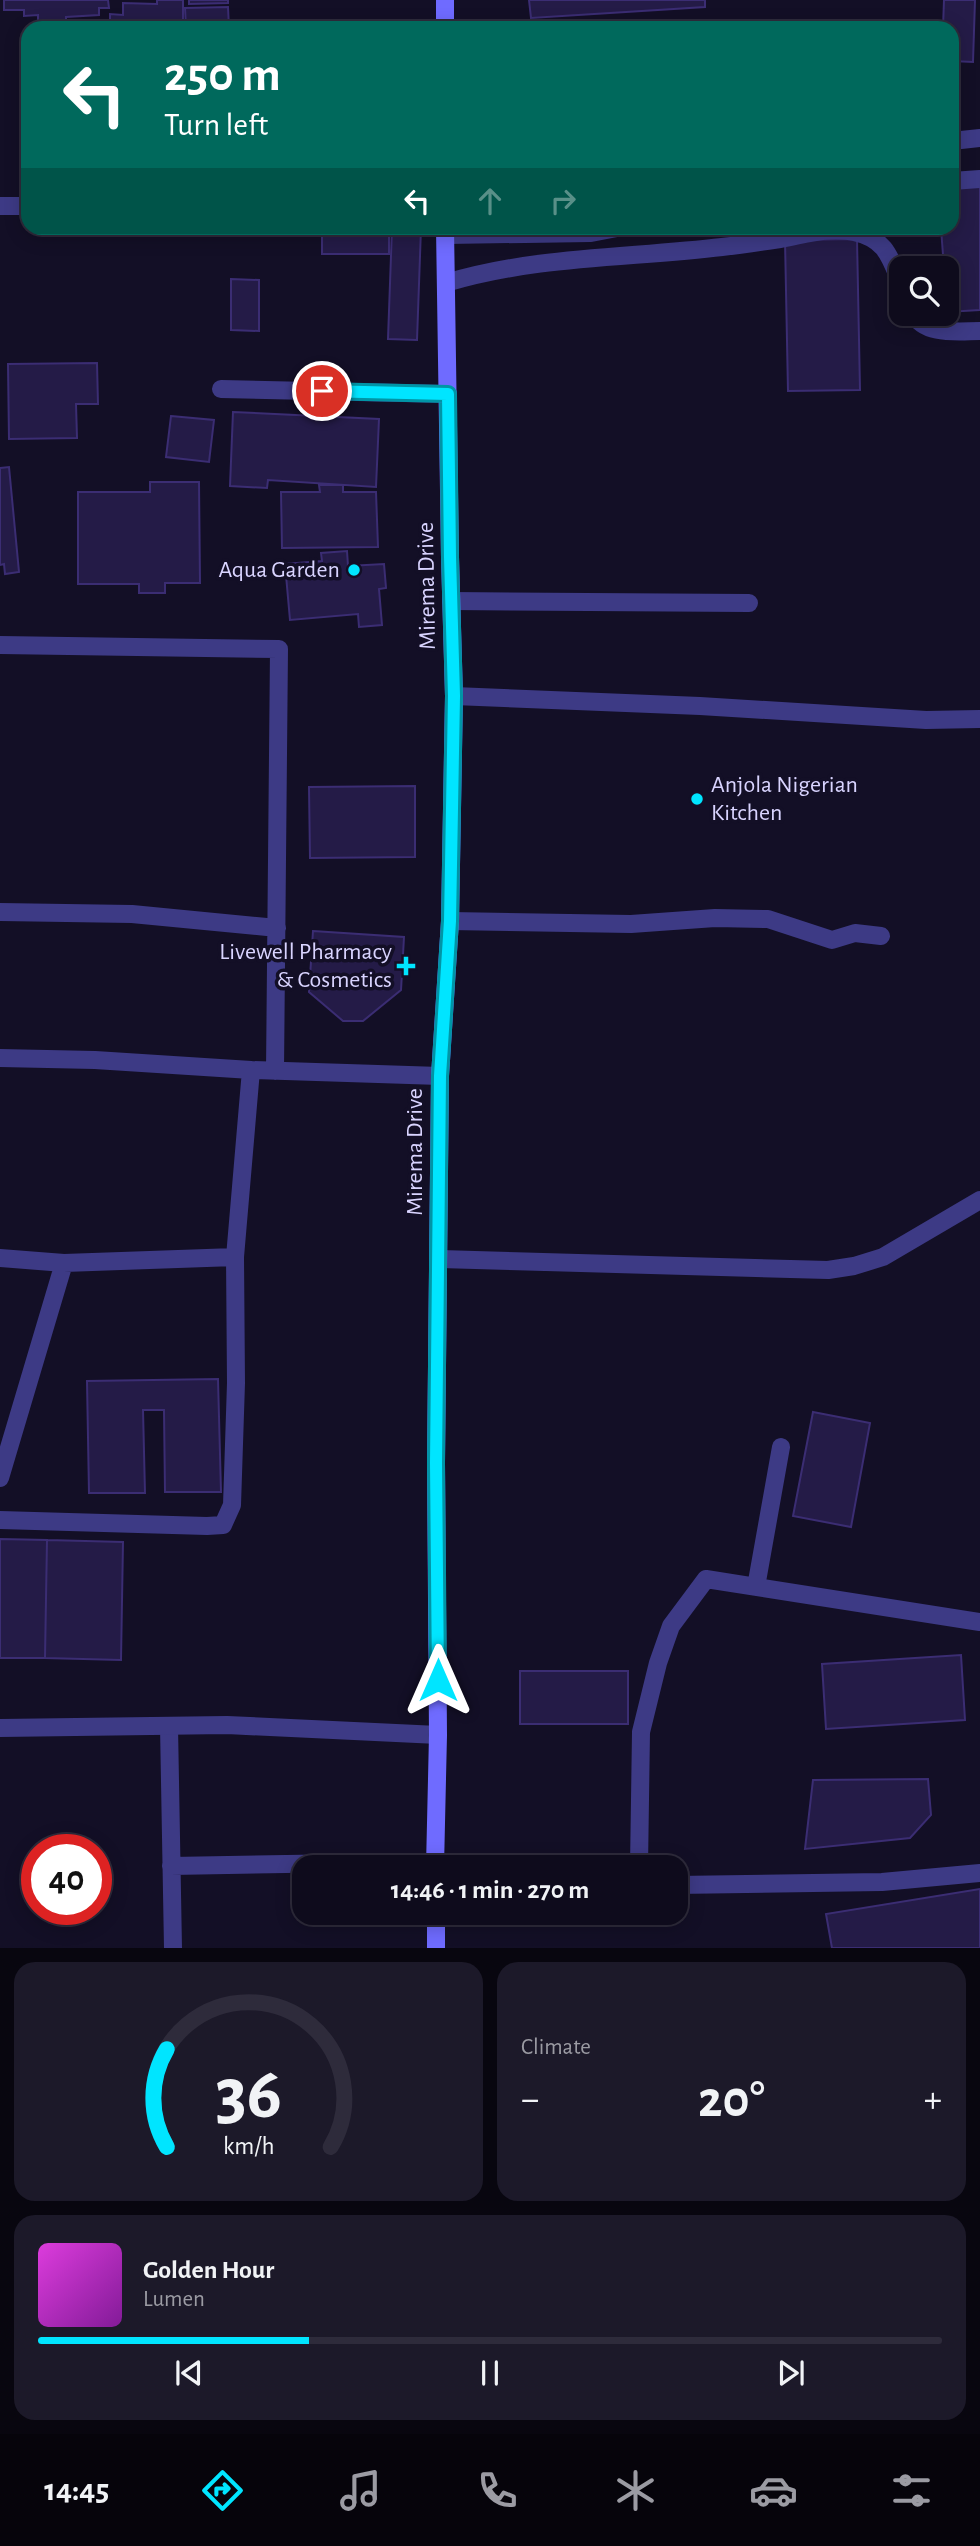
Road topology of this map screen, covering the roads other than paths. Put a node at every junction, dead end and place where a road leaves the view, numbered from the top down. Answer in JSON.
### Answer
{"nodes":[{"id":1,"x":445,"y":0,"type":"edge"},
{"id":2,"x":445,"y":21,"type":"edge"},
{"id":3,"x":980,"y":138,"type":"edge"},
{"id":4,"x":959,"y":140,"type":"edge"},
{"id":5,"x":980,"y":179,"type":"edge"},
{"id":6,"x":959,"y":180,"type":"edge"},
{"id":7,"x":0,"y":206,"type":"edge"},
{"id":8,"x":21,"y":206,"type":"edge"},
{"id":9,"x":446,"y":235,"type":"edge"},
{"id":10,"x":796,"y":235,"type":"edge"},
{"id":11,"x":862,"y":235,"type":"edge"},
{"id":12,"x":889,"y":256,"type":"edge"},
{"id":13,"x":446,"y":283,"type":"junction"},
{"id":14,"x":926,"y":326,"type":"edge"},
{"id":15,"x":980,"y":331,"type":"edge"},
{"id":16,"x":222,"y":389,"type":"dead end"},
{"id":17,"x":448,"y":394,"type":"junction"},
{"id":18,"x":451,"y":601,"type":"junction"},
{"id":19,"x":749,"y":603,"type":"dead end"},
{"id":20,"x":0,"y":645,"type":"edge"},
{"id":21,"x":454,"y":696,"type":"junction"},
{"id":22,"x":980,"y":719,"type":"edge"},
{"id":23,"x":0,"y":912,"type":"edge"},
{"id":24,"x":450,"y":921,"type":"junction"},
{"id":25,"x":277,"y":928,"type":"junction"},
{"id":26,"x":881,"y":936,"type":"dead end"},
{"id":27,"x":0,"y":1058,"type":"edge"},
{"id":28,"x":251,"y":1070,"type":"junction"},
{"id":29,"x":275,"y":1071,"type":"junction"},
{"id":30,"x":440,"y":1076,"type":"junction"},
{"id":31,"x":980,"y":1200,"type":"edge"},
{"id":32,"x":0,"y":1258,"type":"edge"},
{"id":33,"x":235,"y":1258,"type":"junction"},
{"id":34,"x":440,"y":1259,"type":"junction"},
{"id":35,"x":64,"y":1263,"type":"junction"},
{"id":36,"x":780,"y":1447,"type":"dead end"},
{"id":37,"x":0,"y":1478,"type":"edge"},
{"id":38,"x":0,"y":1520,"type":"edge"},
{"id":39,"x":756,"y":1587,"type":"junction"},
{"id":40,"x":980,"y":1622,"type":"edge"},
{"id":41,"x":169,"y":1726,"type":"junction"},
{"id":42,"x":0,"y":1728,"type":"edge"},
{"id":43,"x":438,"y":1735,"type":"junction"},
{"id":44,"x":435,"y":1855,"type":"edge"},
{"id":45,"x":639,"y":1855,"type":"edge"},
{"id":46,"x":292,"y":1864,"type":"edge"},
{"id":47,"x":171,"y":1866,"type":"junction"},
{"id":48,"x":980,"y":1873,"type":"edge"},
{"id":49,"x":688,"y":1885,"type":"edge"},
{"id":50,"x":436,"y":1925,"type":"edge"},
{"id":51,"x":173,"y":1948,"type":"edge"},
{"id":52,"x":436,"y":1948,"type":"edge"}],
"edges":[{"from":1,"to":2,"type":"street"},
{"from":3,"to":4,"type":"street"},
{"from":5,"to":6,"type":"street"},
{"from":7,"to":8,"type":"street"},
{"from":9,"to":13,"type":"street","name":"Mirema Drive"},
{"from":10,"to":13,"type":"street"},
{"from":11,"to":12,"type":"street"},
{"from":13,"to":17,"type":"street","name":"Mirema Drive"},
{"from":14,"to":15,"type":"street"},
{"from":16,"to":17,"type":"street"},
{"from":17,"to":18,"type":"street","name":"Mirema Drive"},
{"from":18,"to":19,"type":"street"},
{"from":18,"to":21,"type":"street","name":"Mirema Drive"},
{"from":20,"to":25,"type":"street"},
{"from":21,"to":22,"type":"street"},
{"from":21,"to":24,"type":"street","name":"Mirema Drive"},
{"from":23,"to":25,"type":"street"},
{"from":24,"to":26,"type":"street"},
{"from":24,"to":30,"type":"street","name":"Mirema Drive"},
{"from":25,"to":29,"type":"street"},
{"from":27,"to":28,"type":"street"},
{"from":28,"to":29,"type":"street"},
{"from":28,"to":33,"type":"street"},
{"from":29,"to":30,"type":"street"},
{"from":30,"to":34,"type":"street","name":"Mirema Drive"},
{"from":31,"to":34,"type":"street"},
{"from":32,"to":35,"type":"street"},
{"from":33,"to":35,"type":"street"},
{"from":33,"to":38,"type":"street"},
{"from":34,"to":43,"type":"street","name":"Mirema Drive"},
{"from":35,"to":37,"type":"street"},
{"from":36,"to":39,"type":"street"},
{"from":39,"to":40,"type":"street"},
{"from":39,"to":45,"type":"street"},
{"from":41,"to":42,"type":"street"},
{"from":41,"to":43,"type":"street"},
{"from":41,"to":47,"type":"street"},
{"from":43,"to":44,"type":"street","name":"Mirema Drive"},
{"from":46,"to":47,"type":"street"},
{"from":47,"to":51,"type":"street"},
{"from":48,"to":49,"type":"street"},
{"from":50,"to":52,"type":"street"}]}
